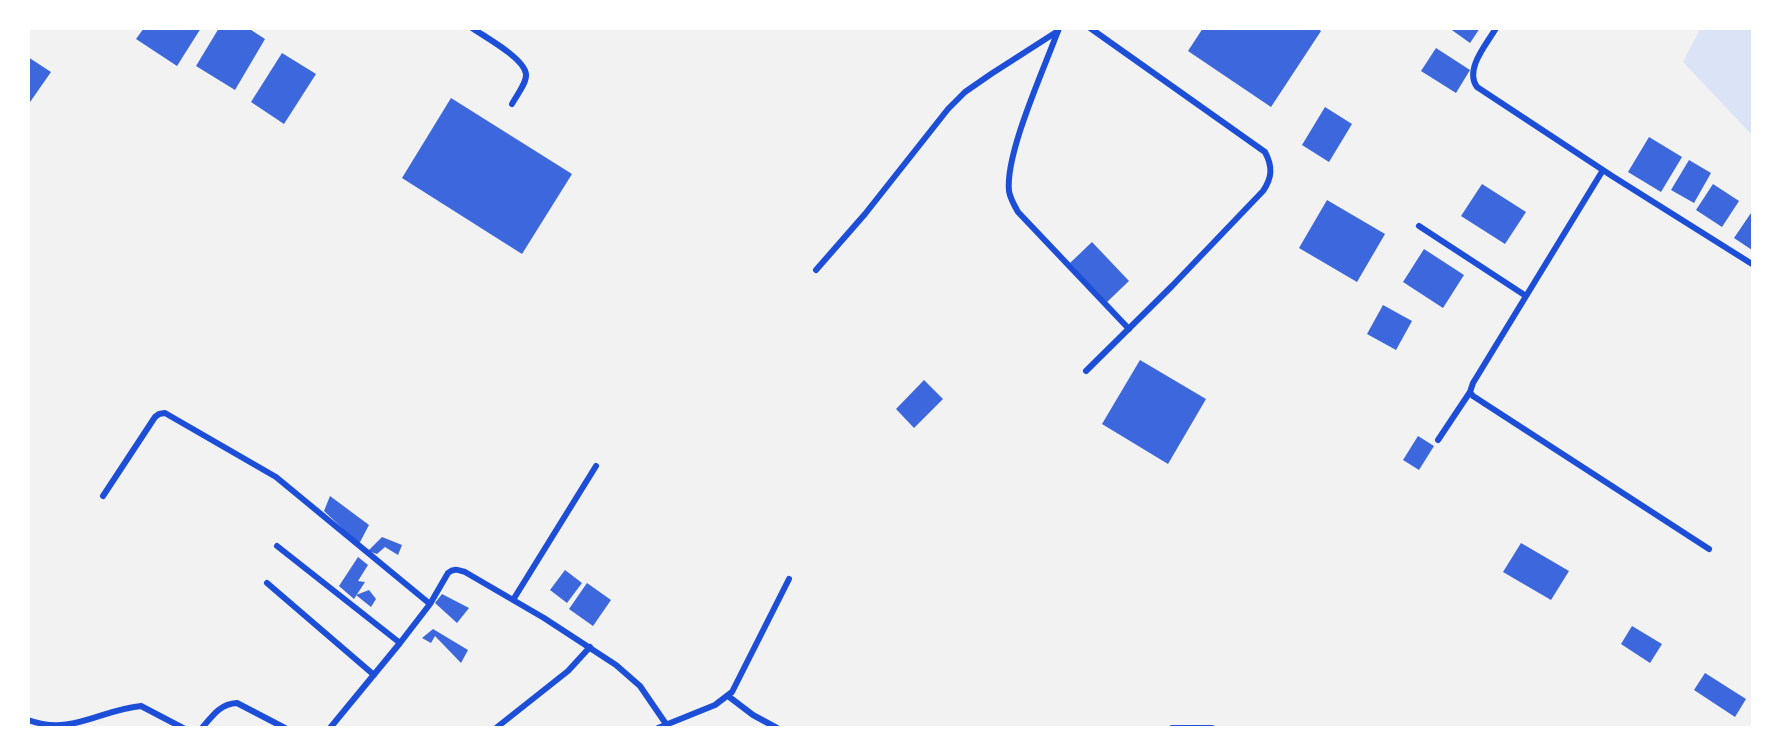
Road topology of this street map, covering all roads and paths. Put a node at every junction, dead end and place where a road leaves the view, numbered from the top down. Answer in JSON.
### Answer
{"nodes":[{"id":1,"x":472,"y":28,"type":"edge"},
{"id":2,"x":1090,"y":28,"type":"edge"},
{"id":3,"x":1496,"y":28,"type":"edge"},
{"id":4,"x":1059,"y":30,"type":"edge"},
{"id":5,"x":512,"y":104,"type":"dead end"},
{"id":6,"x":1603,"y":170,"type":"junction"},
{"id":7,"x":1419,"y":226,"type":"dead end"},
{"id":8,"x":1752,"y":264,"type":"edge"},
{"id":9,"x":816,"y":270,"type":"dead end"},
{"id":10,"x":1526,"y":296,"type":"junction"},
{"id":11,"x":1129,"y":329,"type":"junction"},
{"id":12,"x":1086,"y":371,"type":"dead end"},
{"id":13,"x":1470,"y":392,"type":"junction"},
{"id":14,"x":1438,"y":440,"type":"dead end"},
{"id":15,"x":596,"y":466,"type":"dead end"},
{"id":16,"x":103,"y":496,"type":"dead end"},
{"id":17,"x":277,"y":546,"type":"dead end"},
{"id":18,"x":1710,"y":549,"type":"dead end"},
{"id":19,"x":789,"y":579,"type":"dead end"},
{"id":20,"x":267,"y":583,"type":"dead end"},
{"id":21,"x":513,"y":600,"type":"junction"},
{"id":22,"x":430,"y":604,"type":"junction"},
{"id":23,"x":400,"y":643,"type":"junction"},
{"id":24,"x":590,"y":647,"type":"junction"},
{"id":25,"x":374,"y":675,"type":"junction"},
{"id":26,"x":728,"y":696,"type":"junction"},
{"id":27,"x":28,"y":720,"type":"edge"},
{"id":28,"x":666,"y":724,"type":"junction"},
{"id":29,"x":181,"y":727,"type":"edge"},
{"id":30,"x":202,"y":728,"type":"edge"},
{"id":31,"x":285,"y":728,"type":"edge"},
{"id":32,"x":330,"y":728,"type":"edge"},
{"id":33,"x":496,"y":728,"type":"edge"},
{"id":34,"x":658,"y":728,"type":"edge"},
{"id":35,"x":777,"y":728,"type":"edge"},
{"id":36,"x":1172,"y":728,"type":"edge"},
{"id":37,"x":1212,"y":728,"type":"edge"}],
"edges":[{"from":1,"to":5,"type":"street"},
{"from":2,"to":11,"type":"street"},
{"from":3,"to":6,"type":"street"},
{"from":4,"to":9,"type":"street"},
{"from":4,"to":11,"type":"street"},
{"from":6,"to":8,"type":"street"},
{"from":6,"to":10,"type":"street"},
{"from":7,"to":10,"type":"street"},
{"from":10,"to":13,"type":"street"},
{"from":11,"to":12,"type":"street"},
{"from":13,"to":14,"type":"street"},
{"from":13,"to":18,"type":"street"},
{"from":15,"to":21,"type":"street"},
{"from":16,"to":22,"type":"street"},
{"from":17,"to":23,"type":"street"},
{"from":19,"to":26,"type":"street"},
{"from":20,"to":25,"type":"street"},
{"from":21,"to":22,"type":"street"},
{"from":21,"to":24,"type":"street"},
{"from":22,"to":23,"type":"street"},
{"from":23,"to":25,"type":"street"},
{"from":24,"to":28,"type":"street"},
{"from":24,"to":33,"type":"street"},
{"from":25,"to":32,"type":"street"},
{"from":26,"to":28,"type":"street"},
{"from":26,"to":35,"type":"street"},
{"from":27,"to":29,"type":"street"},
{"from":28,"to":34,"type":"street"},
{"from":30,"to":31,"type":"street"},
{"from":36,"to":37,"type":"street"}]}
